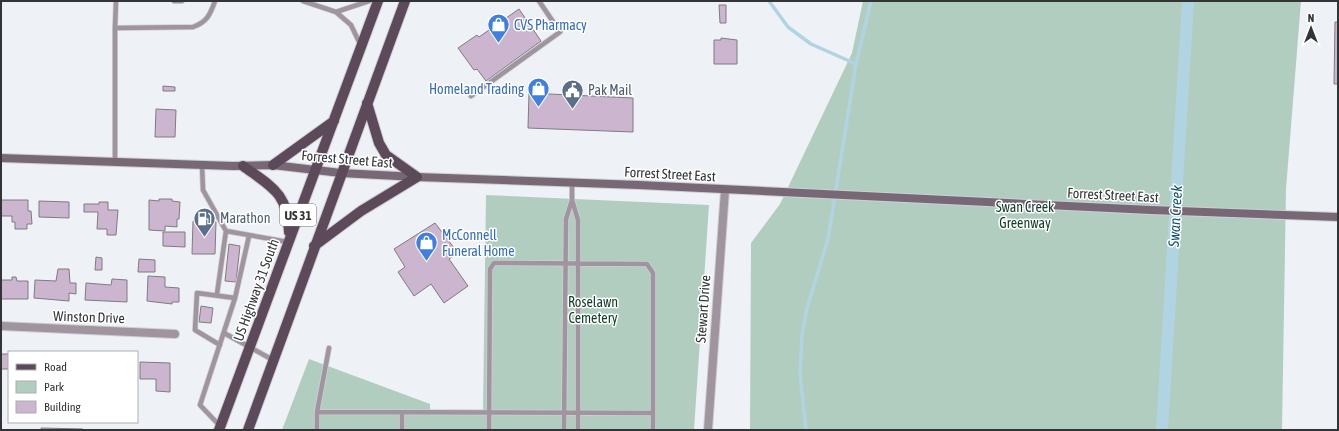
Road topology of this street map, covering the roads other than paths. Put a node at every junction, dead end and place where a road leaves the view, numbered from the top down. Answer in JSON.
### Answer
{"nodes":[{"id":1,"x":116,"y":1,"type":"edge"},
{"id":2,"x":174,"y":1,"type":"edge"},
{"id":3,"x":182,"y":1,"type":"edge"},
{"id":4,"x":215,"y":1,"type":"edge"},
{"id":5,"x":303,"y":1,"type":"edge"},
{"id":6,"x":369,"y":1,"type":"edge"},
{"id":7,"x":378,"y":1,"type":"edge"},
{"id":8,"x":405,"y":1,"type":"edge"},
{"id":9,"x":539,"y":1,"type":"edge"},
{"id":10,"x":336,"y":12,"type":"junction"},
{"id":11,"x":115,"y":28,"type":"junction"},
{"id":12,"x":361,"y":46,"type":"junction"},
{"id":13,"x":471,"y":96,"type":"dead end"},
{"id":14,"x":367,"y":103,"type":"junction"},
{"id":15,"x":334,"y":121,"type":"junction"},
{"id":16,"x":1,"y":158,"type":"edge"},
{"id":17,"x":115,"y":163,"type":"junction"},
{"id":18,"x":202,"y":165,"type":"junction"},
{"id":19,"x":273,"y":165,"type":"junction"},
{"id":20,"x":243,"y":166,"type":"junction"},
{"id":21,"x":316,"y":170,"type":"junction"},
{"id":22,"x":341,"y":173,"type":"junction"},
{"id":23,"x":417,"y":177,"type":"junction"},
{"id":24,"x":572,"y":183,"type":"junction"},
{"id":25,"x":725,"y":190,"type":"junction"},
{"id":26,"x":572,"y":200,"type":"junction"},
{"id":27,"x":1338,"y":217,"type":"edge"},
{"id":28,"x":226,"y":231,"type":"junction"},
{"id":29,"x":249,"y":236,"type":"junction"},
{"id":30,"x":289,"y":240,"type":"junction"},
{"id":31,"x":314,"y":246,"type":"junction"},
{"id":32,"x":566,"y":264,"type":"junction"},
{"id":33,"x":579,"y":265,"type":"junction"},
{"id":34,"x":216,"y":294,"type":"junction"},
{"id":35,"x":235,"y":298,"type":"junction"},
{"id":36,"x":1,"y":326,"type":"edge"},
{"id":37,"x":224,"y":333,"type":"junction"},
{"id":38,"x":175,"y":334,"type":"dead end"},
{"id":39,"x":220,"y":345,"type":"junction"},
{"id":40,"x":250,"y":347,"type":"junction"},
{"id":41,"x":328,"y":348,"type":"dead end"},
{"id":42,"x":274,"y":361,"type":"junction"},
{"id":43,"x":317,"y":412,"type":"junction"},
{"id":44,"x":489,"y":413,"type":"junction"},
{"id":45,"x":654,"y":413,"type":"junction"},
{"id":46,"x":402,"y":414,"type":"junction"},
{"id":47,"x":564,"y":414,"type":"junction"},
{"id":48,"x":578,"y":414,"type":"junction"},
{"id":49,"x":220,"y":428,"type":"edge"},
{"id":50,"x":248,"y":430,"type":"edge"},
{"id":51,"x":317,"y":430,"type":"edge"},
{"id":52,"x":402,"y":430,"type":"edge"},
{"id":53,"x":488,"y":430,"type":"edge"},
{"id":54,"x":564,"y":430,"type":"edge"},
{"id":55,"x":578,"y":430,"type":"edge"},
{"id":56,"x":654,"y":430,"type":"edge"},
{"id":57,"x":708,"y":430,"type":"edge"}],
"edges":[{"from":1,"to":11,"type":"lane"},
{"from":2,"to":3,"type":"lane"},
{"from":4,"to":11,"type":"lane"},
{"from":5,"to":10,"type":"lane"},
{"from":6,"to":10,"type":"lane"},
{"from":7,"to":12,"type":"main road","name":"US Highway 31 South","number":"US 31"},
{"from":8,"to":14,"type":"main road","number":"US 31"},
{"from":9,"to":13,"type":"lane"},
{"from":10,"to":12,"type":"lane"},
{"from":11,"to":17,"type":"lane"},
{"from":12,"to":15,"type":"main road","name":"US Highway 31 South","number":"US 31"},
{"from":14,"to":22,"type":"main road","number":"US 31"},
{"from":14,"to":23,"type":"main road"},
{"from":15,"to":19,"type":"main road"},
{"from":15,"to":21,"type":"main road","name":"US Highway 31 South","number":"US 31"},
{"from":16,"to":17,"type":"street","name":"Forrest Street East"},
{"from":17,"to":18,"type":"street","name":"Forrest Street East"},
{"from":18,"to":20,"type":"street","name":"Forrest Street East"},
{"from":18,"to":28,"type":"lane"},
{"from":19,"to":20,"type":"street","name":"Forrest Street East"},
{"from":19,"to":21,"type":"street","name":"Forrest Street East"},
{"from":20,"to":30,"type":"main road"},
{"from":21,"to":22,"type":"street","name":"Forrest Street East"},
{"from":21,"to":30,"type":"main road","name":"US Highway 31 South","number":"US 31"},
{"from":22,"to":23,"type":"street","name":"Forrest Street East"},
{"from":22,"to":31,"type":"main road","number":"US 31"},
{"from":23,"to":24,"type":"street","name":"Forrest Street East"},
{"from":23,"to":31,"type":"main road"},
{"from":24,"to":25,"type":"street","name":"Forrest Street East"},
{"from":24,"to":26,"type":"lane"},
{"from":25,"to":27,"type":"street","name":"Forrest Street East"},
{"from":25,"to":57,"type":"street","name":"Stewart Drive"},
{"from":26,"to":32,"type":"lane"},
{"from":26,"to":33,"type":"lane"},
{"from":28,"to":29,"type":"lane"},
{"from":28,"to":34,"type":"lane"},
{"from":29,"to":30,"type":"lane"},
{"from":29,"to":35,"type":"lane"},
{"from":30,"to":40,"type":"main road","name":"US Highway 31 South","number":"US 31"},
{"from":31,"to":42,"type":"main road","number":"US 31"},
{"from":32,"to":33,"type":"lane"},
{"from":32,"to":44,"type":"lane"},
{"from":32,"to":47,"type":"lane"},
{"from":33,"to":45,"type":"lane"},
{"from":33,"to":48,"type":"lane"},
{"from":34,"to":35,"type":"lane"},
{"from":34,"to":39,"type":"lane"},
{"from":35,"to":37,"type":"lane"},
{"from":36,"to":38,"type":"street","name":"Winston Drive"},
{"from":37,"to":39,"type":"lane"},
{"from":37,"to":40,"type":"lane"},
{"from":39,"to":49,"type":"lane"},
{"from":40,"to":42,"type":"lane"},
{"from":40,"to":49,"type":"main road","name":"US Highway 31 South","number":"US 31"},
{"from":41,"to":43,"type":"lane"},
{"from":42,"to":50,"type":"main road","number":"US 31"},
{"from":43,"to":46,"type":"lane"},
{"from":43,"to":51,"type":"lane"},
{"from":44,"to":46,"type":"lane"},
{"from":44,"to":47,"type":"lane"},
{"from":44,"to":53,"type":"lane"},
{"from":45,"to":48,"type":"lane"},
{"from":45,"to":56,"type":"lane"},
{"from":46,"to":52,"type":"lane"},
{"from":47,"to":48,"type":"lane"},
{"from":47,"to":54,"type":"lane"},
{"from":48,"to":55,"type":"lane"}]}
